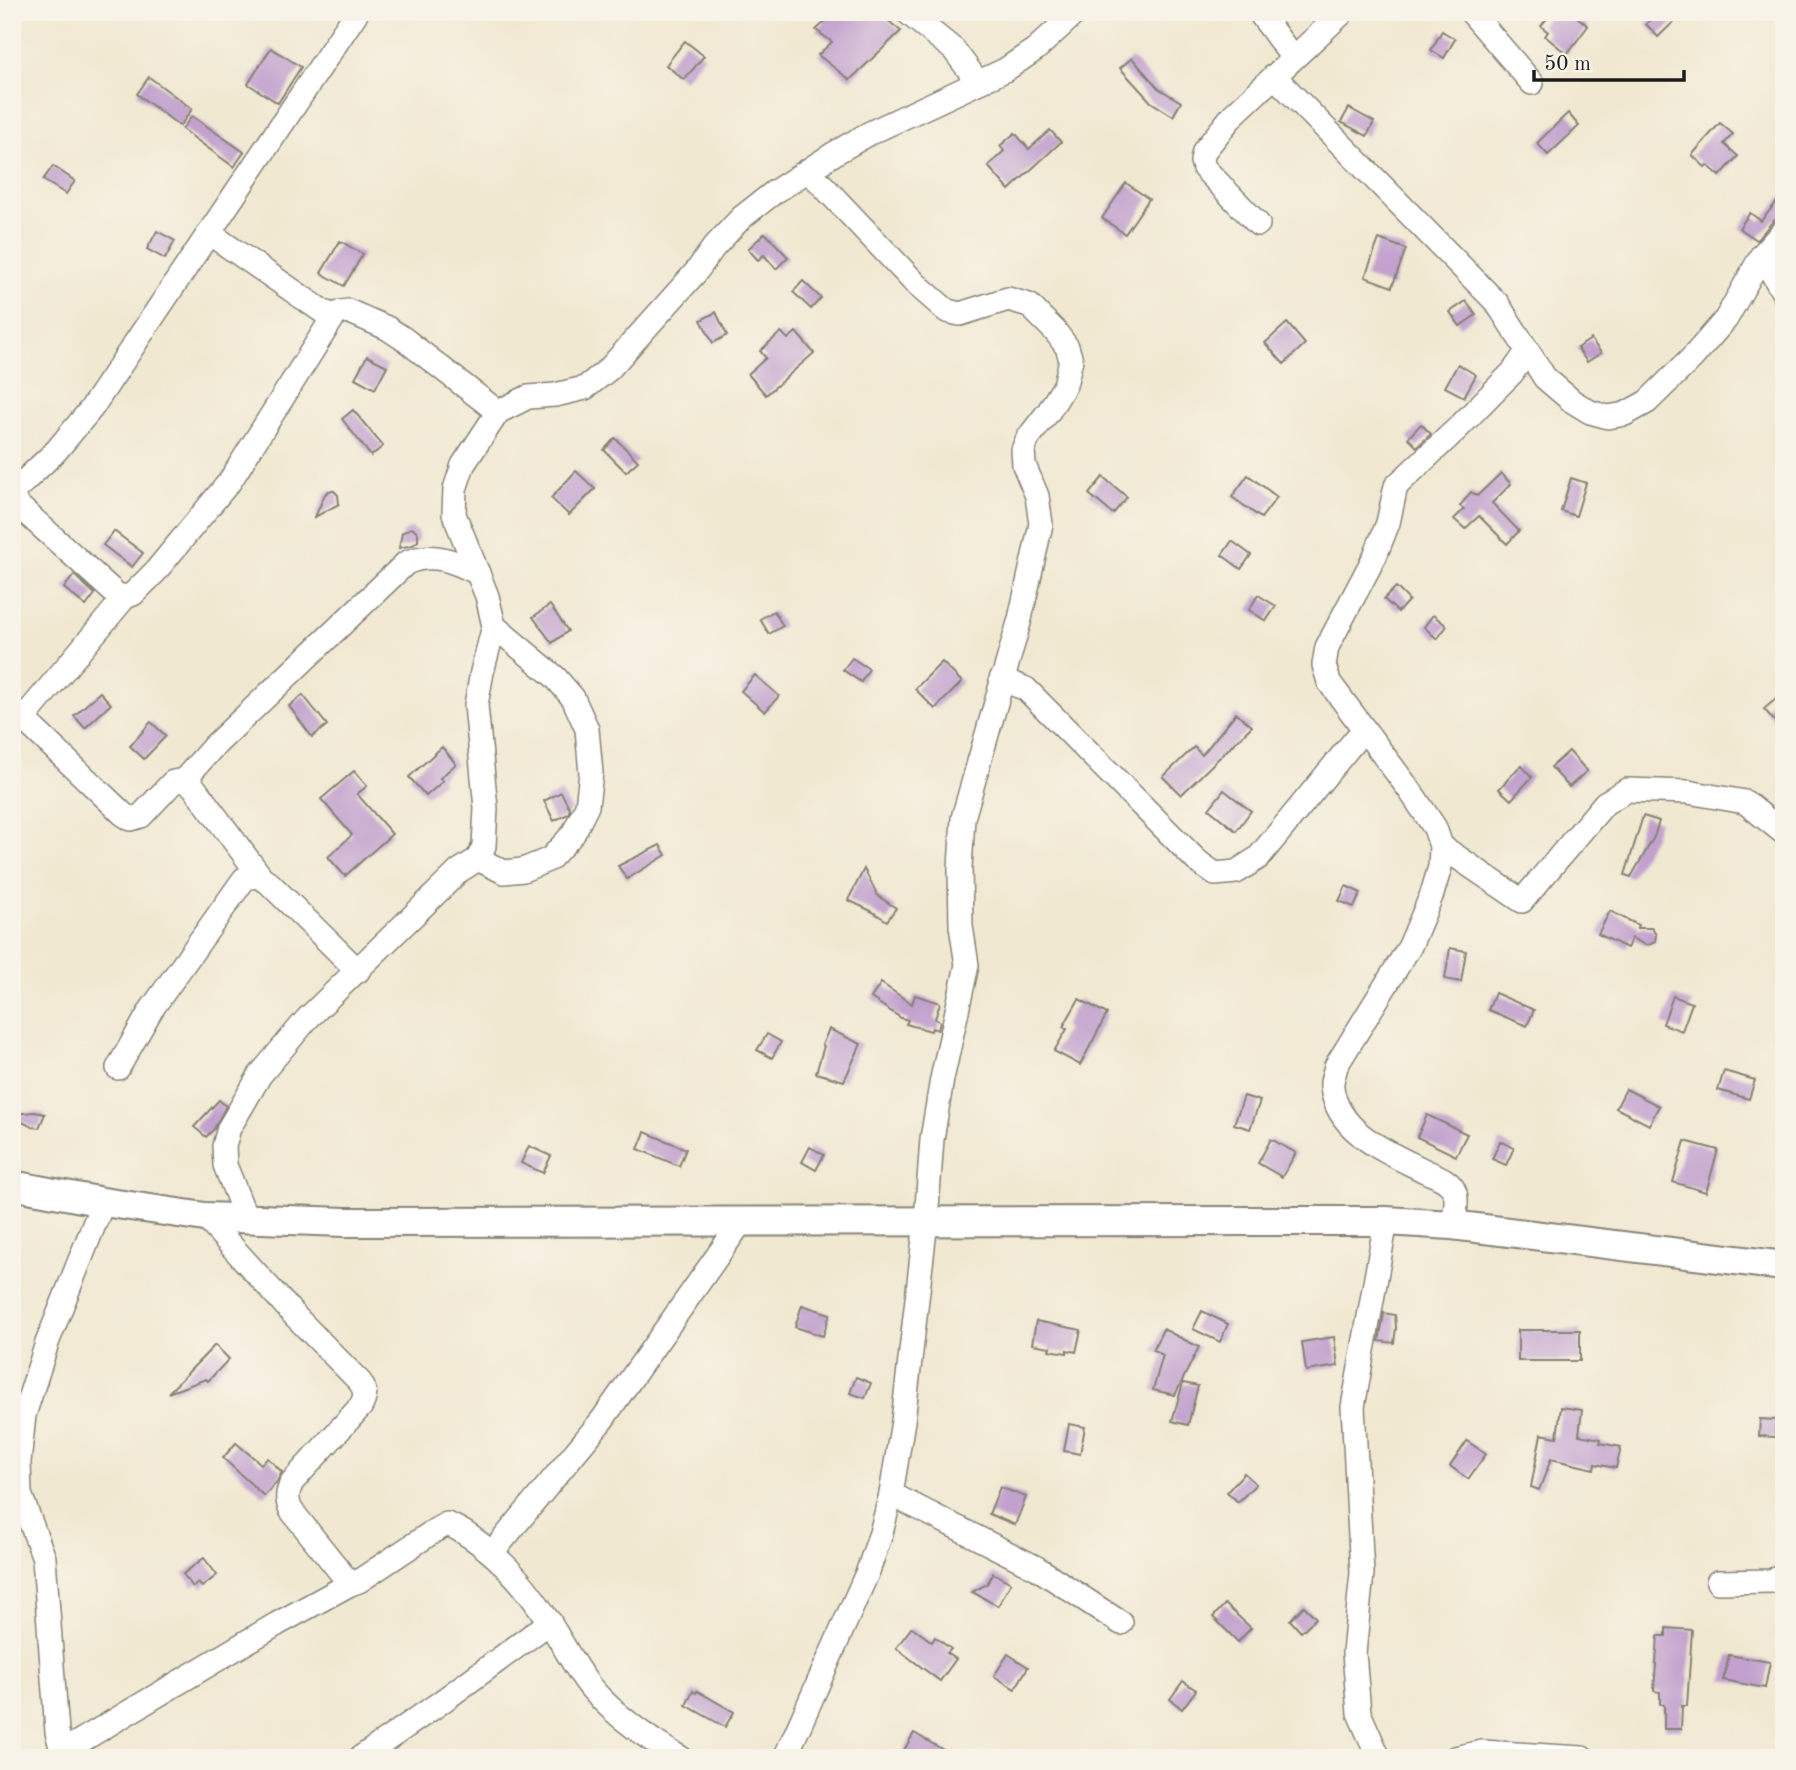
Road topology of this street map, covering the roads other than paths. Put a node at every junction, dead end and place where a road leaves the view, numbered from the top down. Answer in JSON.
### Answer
{"nodes":[{"id":1,"x":357,"y":12,"type":"edge"},
{"id":2,"x":907,"y":12,"type":"edge"},
{"id":3,"x":1076,"y":12,"type":"edge"},
{"id":4,"x":1259,"y":12,"type":"edge"},
{"id":5,"x":1343,"y":12,"type":"edge"},
{"id":6,"x":1471,"y":12,"type":"edge"},
{"id":7,"x":1293,"y":58,"type":"junction"},
{"id":8,"x":1274,"y":76,"type":"junction"},
{"id":9,"x":978,"y":82,"type":"junction"},
{"id":10,"x":1532,"y":83,"type":"dead end"},
{"id":11,"x":809,"y":170,"type":"junction"},
{"id":12,"x":1258,"y":224,"type":"dead end"},
{"id":13,"x":1784,"y":230,"type":"edge"},
{"id":14,"x":209,"y":233,"type":"junction"},
{"id":15,"x":1762,"y":255,"type":"junction"},
{"id":16,"x":1784,"y":294,"type":"edge"},
{"id":17,"x":334,"y":316,"type":"junction"},
{"id":18,"x":1527,"y":352,"type":"junction"},
{"id":19,"x":498,"y":412,"type":"junction"},
{"id":20,"x":12,"y":493,"type":"edge"},
{"id":21,"x":12,"y":500,"type":"edge"},
{"id":22,"x":478,"y":573,"type":"junction"},
{"id":23,"x":125,"y":597,"type":"junction"},
{"id":24,"x":494,"y":626,"type":"junction"},
{"id":25,"x":1002,"y":679,"type":"junction"},
{"id":26,"x":16,"y":718,"type":"edge"},
{"id":27,"x":1364,"y":729,"type":"junction"},
{"id":28,"x":184,"y":780,"type":"junction"},
{"id":29,"x":1784,"y":833,"type":"edge"},
{"id":30,"x":1441,"y":845,"type":"junction"},
{"id":31,"x":478,"y":859,"type":"junction"},
{"id":32,"x":261,"y":877,"type":"junction"},
{"id":33,"x":358,"y":971,"type":"junction"},
{"id":34,"x":118,"y":1068,"type":"dead end"},
{"id":35,"x":12,"y":1185,"type":"edge"},
{"id":36,"x":103,"y":1202,"type":"junction"},
{"id":37,"x":205,"y":1217,"type":"junction"},
{"id":38,"x":246,"y":1218,"type":"junction"},
{"id":39,"x":742,"y":1221,"type":"junction"},
{"id":40,"x":926,"y":1221,"type":"junction"},
{"id":41,"x":1386,"y":1221,"type":"junction"},
{"id":42,"x":1452,"y":1225,"type":"junction"},
{"id":43,"x":1784,"y":1266,"type":"edge"},
{"id":44,"x":891,"y":1494,"type":"junction"},
{"id":45,"x":16,"y":1502,"type":"edge"},
{"id":46,"x":492,"y":1553,"type":"junction"},
{"id":47,"x":1784,"y":1573,"type":"edge"},
{"id":48,"x":1718,"y":1582,"type":"dead end"},
{"id":49,"x":350,"y":1584,"type":"junction"},
{"id":50,"x":550,"y":1622,"type":"junction"},
{"id":51,"x":1121,"y":1623,"type":"dead end"},
{"id":52,"x":63,"y":1755,"type":"edge"},
{"id":53,"x":1381,"y":1757,"type":"edge"},
{"id":54,"x":360,"y":1758,"type":"edge"},
{"id":55,"x":681,"y":1758,"type":"edge"},
{"id":56,"x":785,"y":1758,"type":"edge"},
{"id":57,"x":1455,"y":1758,"type":"edge"},
{"id":58,"x":1582,"y":1758,"type":"edge"}],
"edges":[{"from":1,"to":14,"type":"street"},
{"from":2,"to":9,"type":"street"},
{"from":3,"to":9,"type":"street"},
{"from":4,"to":7,"type":"street"},
{"from":5,"to":7,"type":"street"},
{"from":6,"to":10,"type":"street"},
{"from":7,"to":8,"type":"street"},
{"from":8,"to":12,"type":"street"},
{"from":8,"to":18,"type":"street"},
{"from":9,"to":11,"type":"street"},
{"from":11,"to":19,"type":"street"},
{"from":11,"to":25,"type":"street"},
{"from":13,"to":15,"type":"street"},
{"from":14,"to":17,"type":"street"},
{"from":14,"to":20,"type":"street"},
{"from":15,"to":16,"type":"street"},
{"from":15,"to":18,"type":"street"},
{"from":17,"to":19,"type":"street"},
{"from":17,"to":23,"type":"street"},
{"from":18,"to":27,"type":"street"},
{"from":19,"to":22,"type":"street"},
{"from":21,"to":23,"type":"street"},
{"from":22,"to":24,"type":"street"},
{"from":22,"to":28,"type":"street"},
{"from":23,"to":26,"type":"street"},
{"from":24,"to":31,"type":"street"},
{"from":24,"to":31,"type":"street"},
{"from":25,"to":27,"type":"street"},
{"from":25,"to":40,"type":"street"},
{"from":26,"to":28,"type":"street"},
{"from":27,"to":30,"type":"street"},
{"from":28,"to":32,"type":"street"},
{"from":29,"to":30,"type":"street"},
{"from":30,"to":42,"type":"street"},
{"from":31,"to":33,"type":"street"},
{"from":32,"to":33,"type":"street"},
{"from":32,"to":34,"type":"street"},
{"from":33,"to":38,"type":"street"},
{"from":35,"to":36,"type":"street"},
{"from":36,"to":37,"type":"street"},
{"from":36,"to":45,"type":"street"},
{"from":37,"to":38,"type":"street"},
{"from":37,"to":49,"type":"street"},
{"from":38,"to":39,"type":"street"},
{"from":39,"to":40,"type":"street"},
{"from":39,"to":46,"type":"street"},
{"from":40,"to":41,"type":"street"},
{"from":40,"to":44,"type":"street"},
{"from":41,"to":42,"type":"street"},
{"from":41,"to":53,"type":"street"},
{"from":42,"to":43,"type":"street"},
{"from":44,"to":51,"type":"street"},
{"from":44,"to":56,"type":"street"},
{"from":45,"to":52,"type":"street"},
{"from":46,"to":49,"type":"street"},
{"from":46,"to":50,"type":"street"},
{"from":47,"to":48,"type":"street"},
{"from":49,"to":52,"type":"street"},
{"from":50,"to":54,"type":"street"},
{"from":50,"to":55,"type":"street"},
{"from":57,"to":58,"type":"street"}]}
